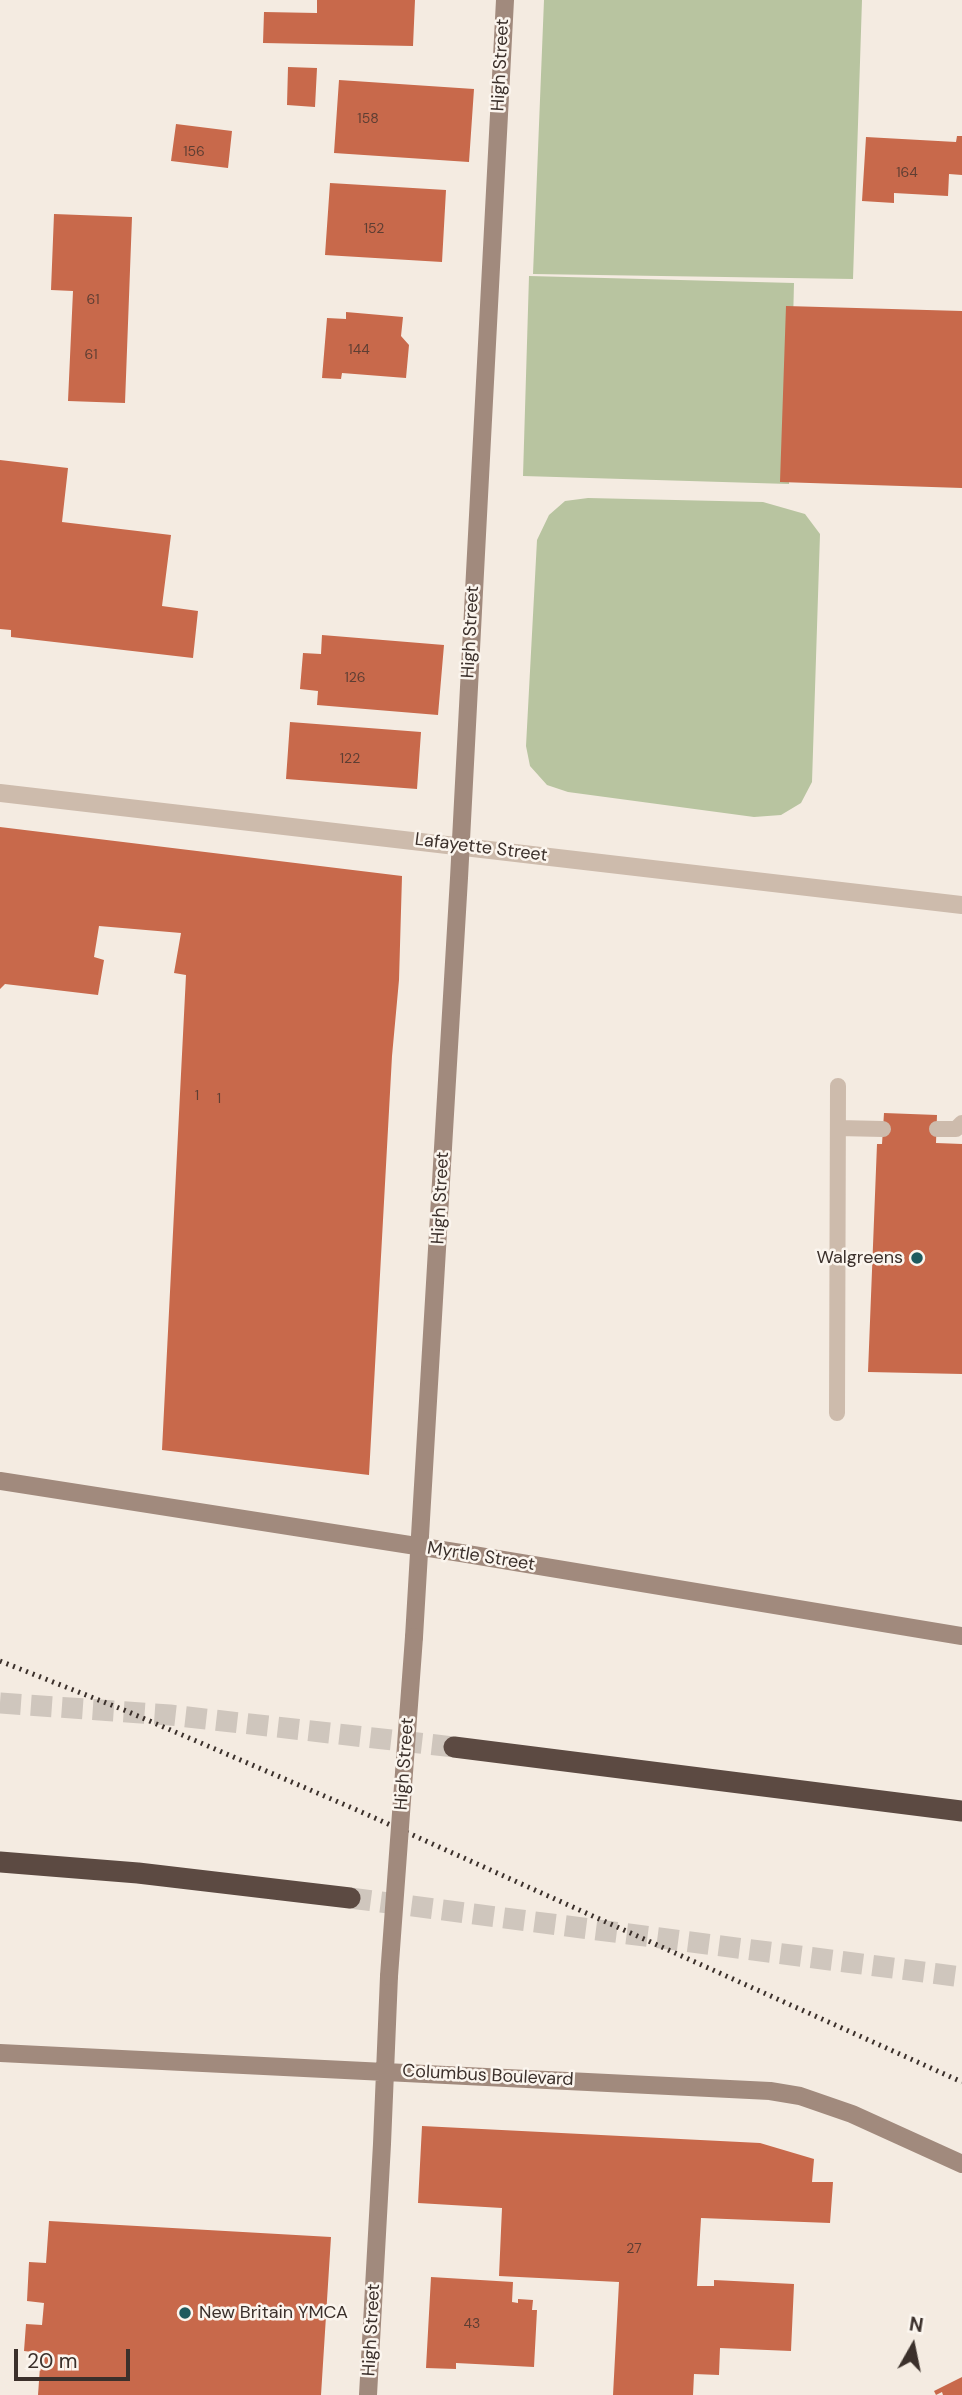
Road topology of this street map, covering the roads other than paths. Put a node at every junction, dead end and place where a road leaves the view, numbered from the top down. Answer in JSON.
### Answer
{"nodes":[{"id":1,"x":505,"y":0,"type":"edge"},
{"id":2,"x":0,"y":793,"type":"edge"},
{"id":3,"x":460,"y":846,"type":"junction"},
{"id":4,"x":962,"y":905,"type":"edge"},
{"id":5,"x":838,"y":1086,"type":"dead end"},
{"id":6,"x":962,"y":1123,"type":"edge"},
{"id":7,"x":838,"y":1128,"type":"junction"},
{"id":8,"x":883,"y":1129,"type":"dead end"},
{"id":9,"x":937,"y":1129,"type":"dead end"},
{"id":10,"x":837,"y":1413,"type":"dead end"},
{"id":11,"x":0,"y":1481,"type":"edge"},
{"id":12,"x":421,"y":1547,"type":"junction"},
{"id":13,"x":962,"y":1636,"type":"edge"},
{"id":14,"x":454,"y":1747,"type":"tunnel mouth"},
{"id":15,"x":962,"y":1811,"type":"edge"},
{"id":16,"x":0,"y":1862,"type":"edge"},
{"id":17,"x":349,"y":1898,"type":"tunnel mouth"},
{"id":18,"x":0,"y":2053,"type":"edge"},
{"id":19,"x":385,"y":2071,"type":"junction"},
{"id":20,"x":962,"y":2164,"type":"edge"},
{"id":21,"x":368,"y":2395,"type":"edge"}],
"edges":[{"from":1,"to":3,"type":"street","name":"High Street"},
{"from":2,"to":3,"type":"street","name":"Lafayette Street"},
{"from":3,"to":4,"type":"street","name":"Lafayette Street"},
{"from":3,"to":12,"type":"street","name":"High Street"},
{"from":5,"to":7,"type":"lane"},
{"from":6,"to":9,"type":"lane"},
{"from":7,"to":8,"type":"lane"},
{"from":7,"to":10,"type":"lane"},
{"from":11,"to":12,"type":"street","name":"Myrtle Street"},
{"from":12,"to":13,"type":"street","name":"Myrtle Street"},
{"from":12,"to":19,"type":"street","name":"High Street","bridge":true},
{"from":14,"to":15,"type":"highway"},
{"from":16,"to":17,"type":"highway"},
{"from":18,"to":19,"type":"street","name":"Columbus Boulevard"},
{"from":19,"to":20,"type":"street","name":"Columbus Boulevard"},
{"from":19,"to":21,"type":"street","name":"High Street"}]}
